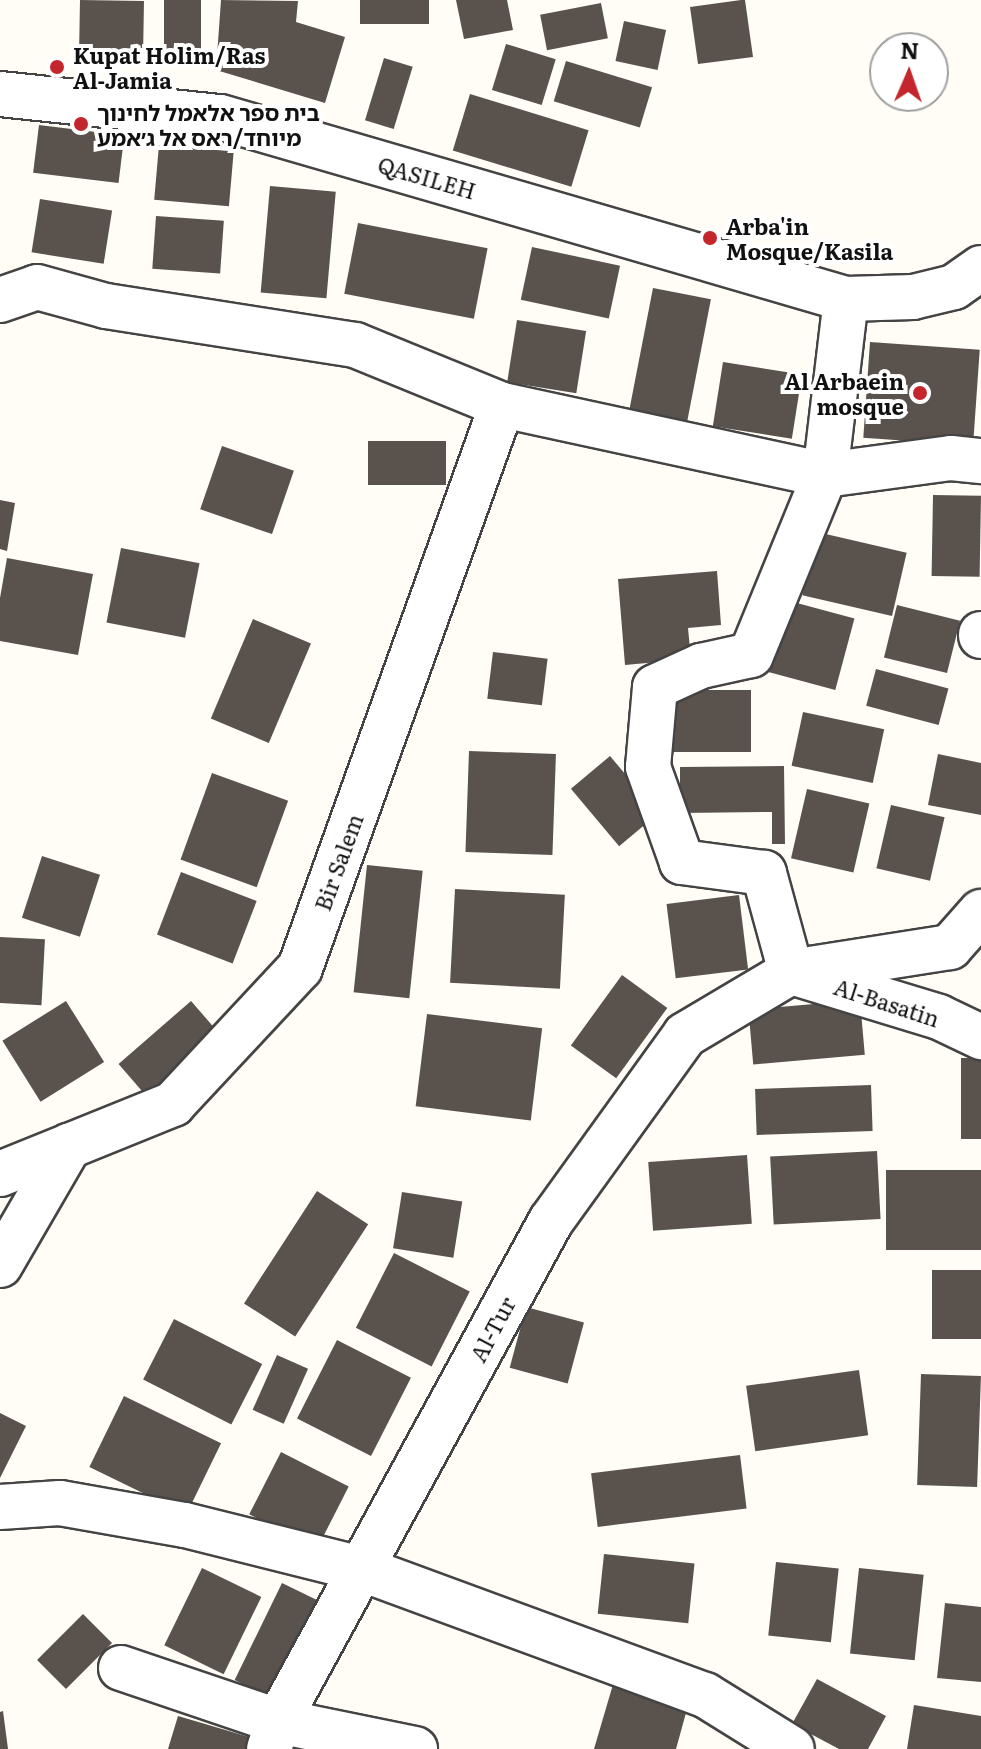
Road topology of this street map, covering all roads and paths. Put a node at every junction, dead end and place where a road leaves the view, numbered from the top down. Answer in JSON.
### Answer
{"nodes":[{"id":1,"x":0,"y":94,"type":"edge"},
{"id":2,"x":981,"y":268,"type":"edge"},
{"id":3,"x":846,"y":299,"type":"junction"},
{"id":4,"x":0,"y":300,"type":"edge"},
{"id":5,"x":502,"y":405,"type":"junction"},
{"id":6,"x":981,"y":461,"type":"edge"},
{"id":7,"x":825,"y":475,"type":"junction"},
{"id":8,"x":981,"y":912,"type":"edge"},
{"id":9,"x":791,"y":972,"type":"junction"},
{"id":10,"x":981,"y":1037,"type":"edge"},
{"id":11,"x":69,"y":1146,"type":"junction"},
{"id":12,"x":0,"y":1174,"type":"edge"},
{"id":13,"x":0,"y":1265,"type":"edge"},
{"id":14,"x":0,"y":1507,"type":"edge"},
{"id":15,"x":362,"y":1569,"type":"junction"},
{"id":16,"x":121,"y":1668,"type":"dead end"},
{"id":17,"x":274,"y":1735,"type":"edge"},
{"id":18,"x":415,"y":1749,"type":"edge"},
{"id":19,"x":792,"y":1749,"type":"edge"}],
"edges":[{"from":1,"to":3,"type":"street","name":"QASILEH"},
{"from":2,"to":3,"type":"street","name":"QASILEH"},
{"from":3,"to":7,"type":"street"},
{"from":4,"to":5,"type":"street"},
{"from":5,"to":7,"type":"street"},
{"from":5,"to":11,"type":"street","name":"Bir Salem"},
{"from":6,"to":7,"type":"street"},
{"from":7,"to":9,"type":"street"},
{"from":8,"to":9,"type":"street"},
{"from":9,"to":10,"type":"street","name":"Al-Basatin"},
{"from":9,"to":15,"type":"street","name":"Al-Tur"},
{"from":11,"to":12,"type":"street","name":"Bir Salem"},
{"from":11,"to":13,"type":"street"},
{"from":14,"to":15,"type":"street"},
{"from":15,"to":17,"type":"street","name":"Al-Tur"},
{"from":15,"to":19,"type":"street"},
{"from":16,"to":17,"type":"street"},
{"from":17,"to":18,"type":"street"}]}
